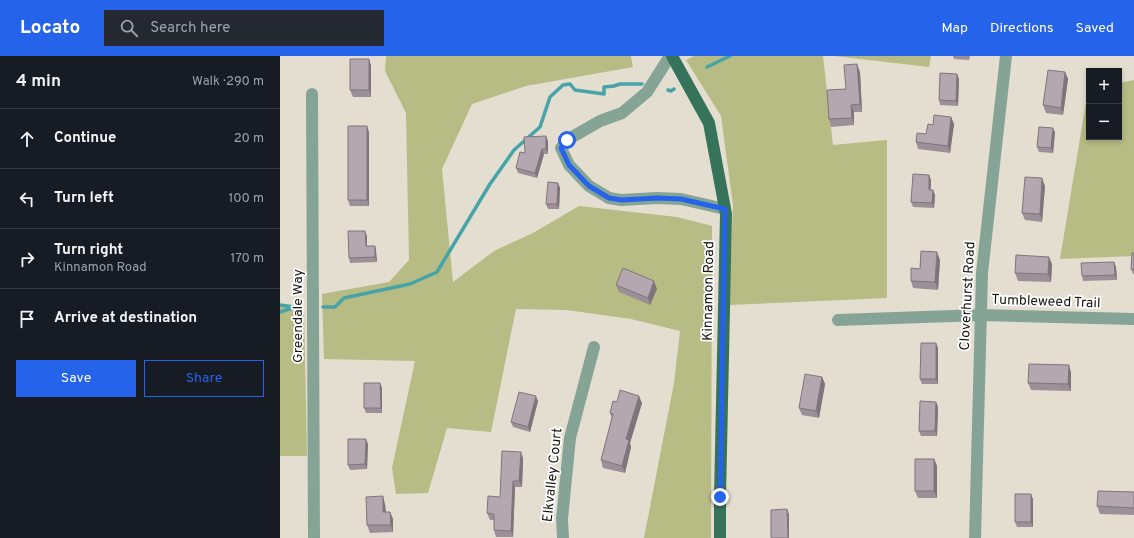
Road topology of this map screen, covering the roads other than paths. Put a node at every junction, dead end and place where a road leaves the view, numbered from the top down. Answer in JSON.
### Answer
{"nodes":[{"id":1,"x":671,"y":56,"type":"edge"},
{"id":2,"x":1006,"y":56,"type":"edge"},
{"id":3,"x":312,"y":94,"type":"dead end"},
{"id":4,"x":725,"y":209,"type":"junction"},
{"id":5,"x":981,"y":315,"type":"junction"},
{"id":6,"x":1134,"y":319,"type":"edge"},
{"id":7,"x":838,"y":320,"type":"dead end"},
{"id":8,"x":594,"y":346,"type":"dead end"},
{"id":9,"x":314,"y":538,"type":"edge"},
{"id":10,"x":563,"y":538,"type":"edge"},
{"id":11,"x":720,"y":538,"type":"edge"},
{"id":12,"x":975,"y":538,"type":"edge"}],
"edges":[{"from":1,"to":4,"type":"main road","name":"Kinnamon Road"},
{"from":1,"to":4,"type":"street"},
{"from":2,"to":5,"type":"street","name":"Cloverhurst Road"},
{"from":3,"to":9,"type":"street","name":"Greendale Way"},
{"from":4,"to":11,"type":"main road","name":"Kinnamon Road"},
{"from":5,"to":6,"type":"street","name":"Tumbleweed Trail"},
{"from":5,"to":7,"type":"street","name":"Tumbleweed Trail"},
{"from":5,"to":12,"type":"street","name":"Cloverhurst Road"},
{"from":8,"to":10,"type":"street","name":"Elkvalley Court"}]}
